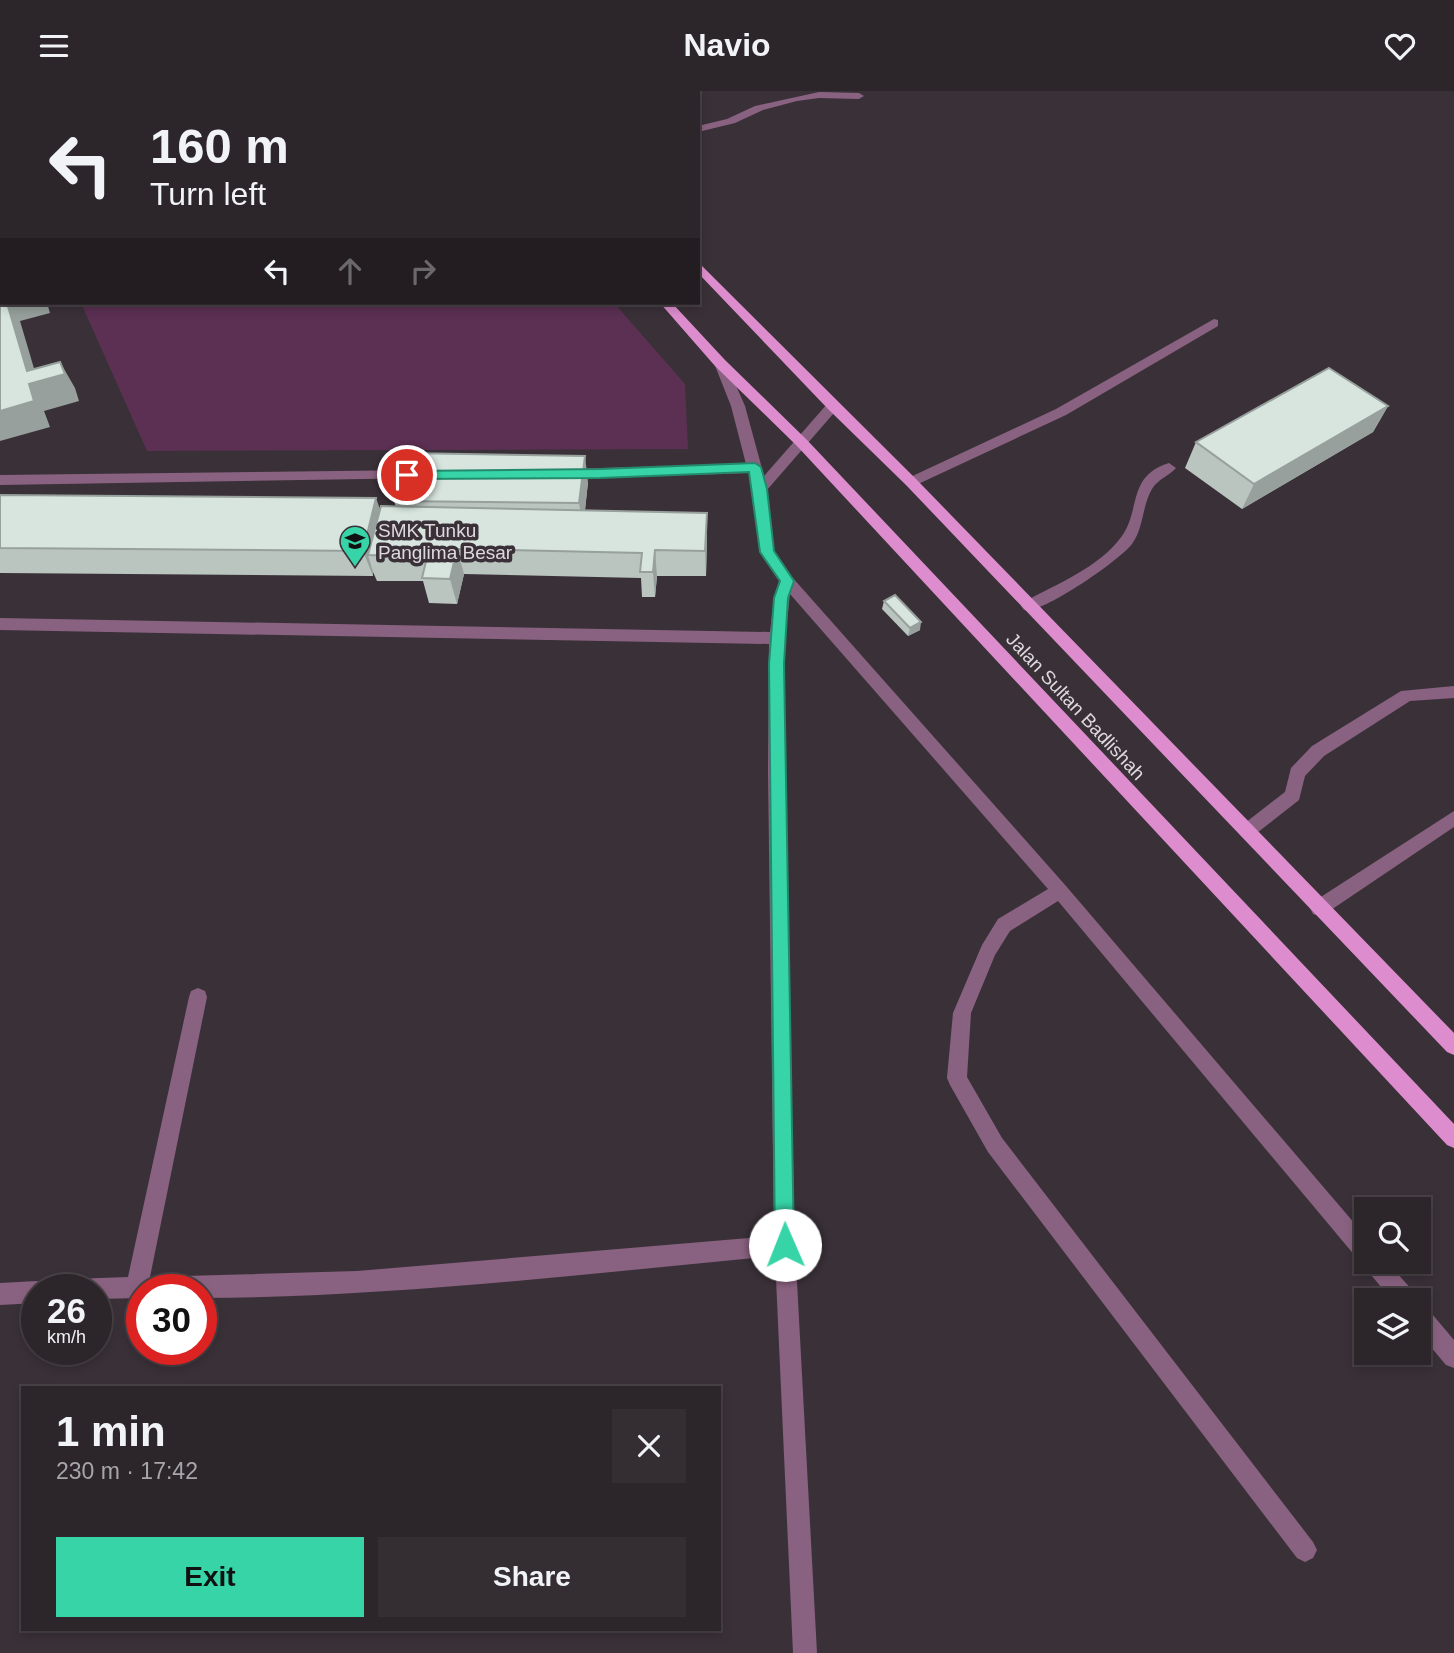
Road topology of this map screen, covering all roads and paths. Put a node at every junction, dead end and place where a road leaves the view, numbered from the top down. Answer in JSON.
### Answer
{"nodes":[{"id":1,"x":859,"y":96,"type":"dead end"},
{"id":2,"x":700,"y":129,"type":"edge"},
{"id":3,"x":700,"y":268,"type":"edge"},
{"id":4,"x":668,"y":305,"type":"edge"},
{"id":5,"x":1214,"y":323,"type":"dead end"},
{"id":6,"x":720,"y":363,"type":"junction"},
{"id":7,"x":834,"y":406,"type":"junction"},
{"id":8,"x":802,"y":443,"type":"junction"},
{"id":9,"x":755,"y":467,"type":"junction"},
{"id":10,"x":1168,"y":468,"type":"dead end"},
{"id":11,"x":545,"y":474,"type":"edge"},
{"id":12,"x":434,"y":475,"type":"edge"},
{"id":13,"x":0,"y":480,"type":"edge"},
{"id":14,"x":911,"y":482,"type":"junction"},
{"id":15,"x":760,"y":489,"type":"junction"},
{"id":16,"x":787,"y":581,"type":"junction"},
{"id":17,"x":1029,"y":606,"type":"junction"},
{"id":18,"x":0,"y":624,"type":"edge"},
{"id":19,"x":777,"y":638,"type":"junction"},
{"id":20,"x":1454,"y":692,"type":"edge"},
{"id":21,"x":1454,"y":818,"type":"edge"},
{"id":22,"x":1247,"y":831,"type":"junction"},
{"id":23,"x":1060,"y":891,"type":"junction"},
{"id":24,"x":1319,"y":908,"type":"junction"},
{"id":25,"x":198,"y":997,"type":"dead end"},
{"id":26,"x":1454,"y":1046,"type":"edge"},
{"id":27,"x":1454,"y":1138,"type":"edge"},
{"id":28,"x":1354,"y":1239,"type":"edge"},
{"id":29,"x":785,"y":1245,"type":"junction"},
{"id":30,"x":140,"y":1274,"type":"edge"},
{"id":31,"x":1383,"y":1274,"type":"edge"},
{"id":32,"x":217,"y":1286,"type":"edge"},
{"id":33,"x":1396,"y":1288,"type":"edge"},
{"id":34,"x":21,"y":1293,"type":"edge"},
{"id":35,"x":0,"y":1294,"type":"edge"},
{"id":36,"x":1431,"y":1330,"type":"edge"},
{"id":37,"x":1454,"y":1357,"type":"edge"},
{"id":38,"x":1305,"y":1550,"type":"dead end"},
{"id":39,"x":805,"y":1653,"type":"edge"}],
"edges":[{"from":1,"to":2,"type":"street"},
{"from":3,"to":7,"type":"main road","name":"Jalan Sultan Badlishah"},
{"from":4,"to":6,"type":"main road","name":"Jalan Sultan Badlishah"},
{"from":5,"to":14,"type":"street"},
{"from":6,"to":8,"type":"main road","name":"Jalan Sultan Badlishah"},
{"from":6,"to":9,"type":"street"},
{"from":7,"to":8,"type":"street"},
{"from":7,"to":14,"type":"main road","name":"Jalan Sultan Badlishah"},
{"from":8,"to":15,"type":"street"},
{"from":8,"to":27,"type":"main road","name":"Jalan Sultan Badlishah"},
{"from":9,"to":11,"type":"street"},
{"from":9,"to":15,"type":"street"},
{"from":10,"to":17,"type":"street"},
{"from":12,"to":13,"type":"street"},
{"from":14,"to":17,"type":"main road","name":"Jalan Sultan Badlishah"},
{"from":15,"to":16,"type":"street"},
{"from":16,"to":19,"type":"street"},
{"from":16,"to":23,"type":"street"},
{"from":17,"to":22,"type":"main road","name":"Jalan Sultan Badlishah"},
{"from":18,"to":19,"type":"street"},
{"from":19,"to":29,"type":"street"},
{"from":20,"to":22,"type":"street"},
{"from":21,"to":24,"type":"street"},
{"from":22,"to":24,"type":"main road","name":"Jalan Sultan Badlishah"},
{"from":23,"to":28,"type":"street"},
{"from":23,"to":38,"type":"street"},
{"from":24,"to":26,"type":"main road","name":"Jalan Sultan Badlishah"},
{"from":25,"to":30,"type":"street"},
{"from":29,"to":32,"type":"street"},
{"from":29,"to":39,"type":"street"},
{"from":31,"to":33,"type":"street"},
{"from":34,"to":35,"type":"street"},
{"from":36,"to":37,"type":"street"}]}
